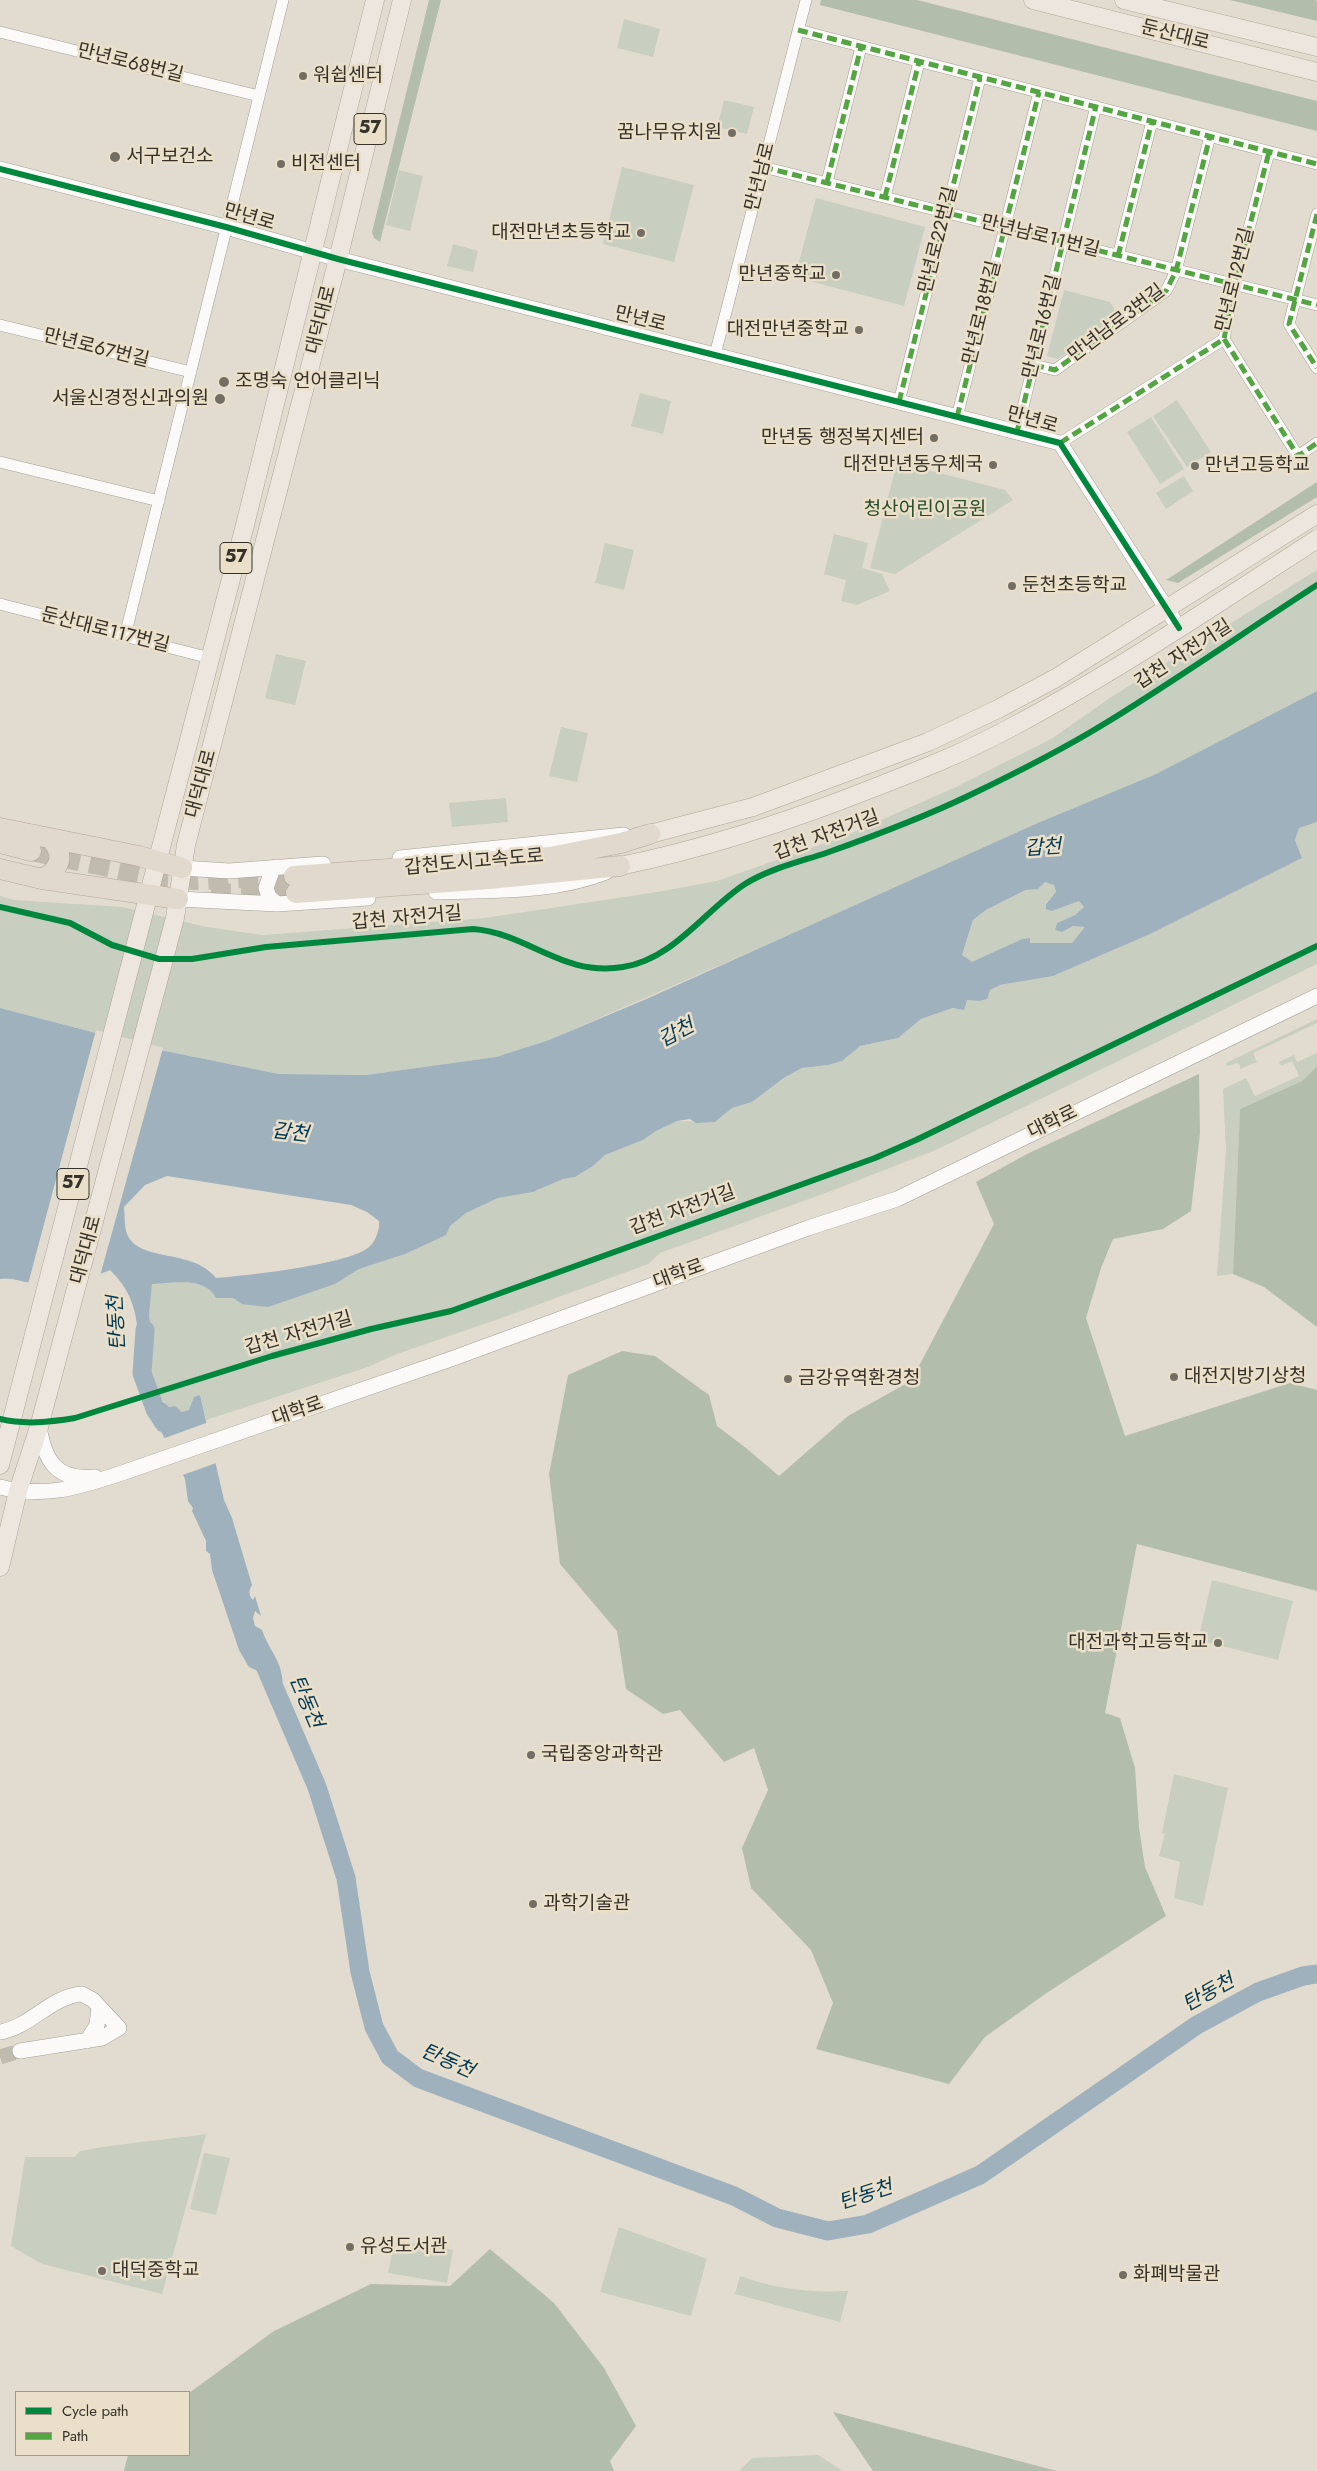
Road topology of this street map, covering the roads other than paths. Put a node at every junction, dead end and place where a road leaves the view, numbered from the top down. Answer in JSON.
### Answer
{"nodes":[{"id":1,"x":283,"y":0,"type":"edge"},
{"id":2,"x":375,"y":0,"type":"edge"},
{"id":3,"x":402,"y":0,"type":"edge"},
{"id":4,"x":806,"y":0,"type":"edge"},
{"id":5,"x":1033,"y":0,"type":"edge"},
{"id":6,"x":1135,"y":1,"type":"edge"},
{"id":7,"x":798,"y":30,"type":"junction"},
{"id":8,"x":0,"y":32,"type":"edge"},
{"id":9,"x":861,"y":47,"type":"junction"},
{"id":10,"x":1317,"y":47,"type":"edge"},
{"id":11,"x":919,"y":62,"type":"junction"},
{"id":12,"x":1317,"y":72,"type":"edge"},
{"id":13,"x":980,"y":78,"type":"junction"},
{"id":14,"x":1039,"y":92,"type":"junction"},
{"id":15,"x":259,"y":96,"type":"junction"},
{"id":16,"x":1096,"y":106,"type":"junction"},
{"id":17,"x":1152,"y":121,"type":"junction"},
{"id":18,"x":1210,"y":136,"type":"junction"},
{"id":19,"x":1269,"y":152,"type":"junction"},
{"id":20,"x":1317,"y":164,"type":"edge"},
{"id":21,"x":763,"y":167,"type":"junction"},
{"id":22,"x":0,"y":169,"type":"edge"},
{"id":23,"x":827,"y":182,"type":"junction"},
{"id":24,"x":885,"y":197,"type":"junction"},
{"id":25,"x":946,"y":213,"type":"junction"},
{"id":26,"x":1317,"y":214,"type":"edge"},
{"id":27,"x":226,"y":227,"type":"junction"},
{"id":28,"x":1004,"y":228,"type":"junction"},
{"id":29,"x":1063,"y":242,"type":"junction"},
{"id":30,"x":314,"y":252,"type":"junction"},
{"id":31,"x":1118,"y":256,"type":"junction"},
{"id":32,"x":338,"y":259,"type":"junction"},
{"id":33,"x":1176,"y":271,"type":"junction"},
{"id":34,"x":1234,"y":286,"type":"junction"},
{"id":35,"x":1295,"y":300,"type":"junction"},
{"id":36,"x":1317,"y":305,"type":"edge"},
{"id":37,"x":0,"y":325,"type":"edge"},
{"id":38,"x":1224,"y":339,"type":"junction"},
{"id":39,"x":715,"y":355,"type":"junction"},
{"id":40,"x":1034,"y":365,"type":"junction"},
{"id":41,"x":1317,"y":368,"type":"edge"},
{"id":42,"x":191,"y":372,"type":"junction"},
{"id":43,"x":899,"y":402,"type":"junction"},
{"id":44,"x":957,"y":417,"type":"junction"},
{"id":45,"x":1017,"y":432,"type":"junction"},
{"id":46,"x":1060,"y":443,"type":"junction"},
{"id":47,"x":1317,"y":443,"type":"edge"},
{"id":48,"x":0,"y":462,"type":"edge"},
{"id":49,"x":159,"y":501,"type":"junction"},
{"id":50,"x":1317,"y":514,"type":"edge"},
{"id":51,"x":1317,"y":540,"type":"edge"},
{"id":52,"x":0,"y":604,"type":"edge"},
{"id":53,"x":1166,"y":608,"type":"junction"},
{"id":54,"x":1179,"y":628,"type":"junction"},
{"id":55,"x":125,"y":636,"type":"junction"},
{"id":56,"x":210,"y":658,"type":"junction"},
{"id":57,"x":0,"y":828,"type":"edge"},
{"id":58,"x":650,"y":834,"type":"junction"},
{"id":59,"x":51,"y":839,"type":"junction"},
{"id":60,"x":0,"y":843,"type":"edge"},
{"id":61,"x":0,"y":859,"type":"edge"},
{"id":62,"x":157,"y":862,"type":"junction"},
{"id":63,"x":620,"y":866,"type":"junction"},
{"id":64,"x":276,"y":867,"type":"junction"},
{"id":65,"x":182,"y":868,"type":"junction"},
{"id":66,"x":0,"y":869,"type":"edge"},
{"id":67,"x":42,"y":879,"type":"junction"},
{"id":68,"x":145,"y":903,"type":"junction"},
{"id":69,"x":277,"y":904,"type":"junction"},
{"id":70,"x":176,"y":909,"type":"junction"},
{"id":71,"x":1317,"y":996,"type":"edge"},
{"id":72,"x":39,"y":1427,"type":"junction"},
{"id":73,"x":2,"y":1461,"type":"edge"},
{"id":74,"x":119,"y":1474,"type":"junction"},
{"id":75,"x":0,"y":1487,"type":"edge"},
{"id":76,"x":18,"y":1491,"type":"junction"},
{"id":77,"x":0,"y":1567,"type":"edge"},
{"id":78,"x":100,"y":2008,"type":"junction"},
{"id":79,"x":0,"y":2032,"type":"edge"},
{"id":80,"x":86,"y":2041,"type":"junction"},
{"id":81,"x":20,"y":2051,"type":"tunnel mouth"}],
"edges":[{"from":1,"to":15,"type":"street"},
{"from":2,"to":30,"type":"main road","name":"대덕대로","number":"57"},
{"from":3,"to":32,"type":"main road","name":"대덕대로","number":"57"},
{"from":4,"to":7,"type":"street","name":"만년남로"},
{"from":5,"to":12,"type":"main road","name":"둔산대로"},
{"from":6,"to":10,"type":"main road","name":"둔산대로"},
{"from":7,"to":9,"type":"street"},
{"from":7,"to":21,"type":"street","name":"만년남로"},
{"from":8,"to":15,"type":"street","name":"만년로68번길"},
{"from":9,"to":11,"type":"street"},
{"from":9,"to":23,"type":"street"},
{"from":11,"to":13,"type":"street"},
{"from":11,"to":24,"type":"street"},
{"from":13,"to":14,"type":"street"},
{"from":13,"to":25,"type":"street","name":"만년로22번길"},
{"from":14,"to":16,"type":"street"},
{"from":14,"to":28,"type":"street","name":"만년로18번길"},
{"from":15,"to":27,"type":"street"},
{"from":16,"to":17,"type":"street"},
{"from":16,"to":29,"type":"street","name":"만년로16번길"},
{"from":17,"to":18,"type":"street"},
{"from":17,"to":31,"type":"street"},
{"from":18,"to":19,"type":"street"},
{"from":18,"to":33,"type":"street","name":"만년남로3번길"},
{"from":19,"to":20,"type":"street"},
{"from":19,"to":34,"type":"street","name":"만년로12번길"},
{"from":21,"to":23,"type":"street","name":"만년남로11번길"},
{"from":21,"to":39,"type":"street","name":"만년남로"},
{"from":22,"to":27,"type":"street","name":"만년로"},
{"from":23,"to":24,"type":"street","name":"만년남로11번길"},
{"from":24,"to":25,"type":"street","name":"만년남로11번길"},
{"from":25,"to":28,"type":"street","name":"만년남로11번길"},
{"from":25,"to":43,"type":"street","name":"만년로22번길"},
{"from":26,"to":35,"type":"street"},
{"from":27,"to":30,"type":"street","name":"만년로"},
{"from":27,"to":42,"type":"street"},
{"from":28,"to":29,"type":"street","name":"만년남로11번길"},
{"from":28,"to":44,"type":"street","name":"만년로18번길"},
{"from":29,"to":31,"type":"street","name":"만년남로11번길"},
{"from":29,"to":40,"type":"street","name":"만년로16번길"},
{"from":30,"to":32,"type":"street","name":"만년로"},
{"from":30,"to":56,"type":"main road","name":"대덕대로","number":"57"},
{"from":31,"to":33,"type":"street","name":"만년남로11번길"},
{"from":32,"to":39,"type":"street","name":"만년로"},
{"from":32,"to":65,"type":"main road","name":"대덕대로","number":"57"},
{"from":33,"to":34,"type":"street","name":"만년남로11번길"},
{"from":33,"to":40,"type":"street","name":"만년남로3번길"},
{"from":34,"to":35,"type":"street","name":"만년남로11번길"},
{"from":34,"to":38,"type":"street","name":"만년로12번길"},
{"from":35,"to":36,"type":"street","name":"만년남로11번길"},
{"from":35,"to":41,"type":"street"},
{"from":37,"to":42,"type":"street","name":"만년로67번길"},
{"from":38,"to":46,"type":"street","name":"만년로12번길"},
{"from":38,"to":47,"type":"street"},
{"from":39,"to":43,"type":"street","name":"만년로"},
{"from":40,"to":45,"type":"street","name":"만년로16번길"},
{"from":42,"to":49,"type":"street"},
{"from":43,"to":44,"type":"street","name":"만년로"},
{"from":44,"to":45,"type":"street","name":"만년로"},
{"from":45,"to":46,"type":"street","name":"만년로"},
{"from":46,"to":53,"type":"street","name":"만년로"},
{"from":48,"to":49,"type":"street"},
{"from":49,"to":55,"type":"street"},
{"from":50,"to":53,"type":"main road"},
{"from":51,"to":54,"type":"main road"},
{"from":52,"to":55,"type":"street","name":"둔산대로117번길"},
{"from":53,"to":54,"type":"street","name":"만년로"},
{"from":53,"to":58,"type":"main road"},
{"from":54,"to":63,"type":"main road"},
{"from":55,"to":56,"type":"street","name":"둔산대로117번길"},
{"from":56,"to":62,"type":"main road","name":"대덕대로","number":"57"},
{"from":57,"to":59,"type":"highway"},
{"from":58,"to":63,"type":"highway","name":"갑천도시고속도로"},
{"from":58,"to":64,"type":"street"},
{"from":59,"to":62,"type":"highway"},
{"from":59,"to":67,"type":"highway"},
{"from":60,"to":61,"type":"highway"},
{"from":62,"to":65,"type":"highway"},
{"from":62,"to":68,"type":"main road","name":"대덕대로","number":"57"},
{"from":63,"to":69,"type":"street"},
{"from":64,"to":65,"type":"street"},
{"from":64,"to":69,"type":"street"},
{"from":65,"to":70,"type":"main road","name":"대덕대로","number":"57"},
{"from":66,"to":67,"type":"highway"},
{"from":67,"to":68,"type":"highway"},
{"from":68,"to":70,"type":"highway"},
{"from":68,"to":73,"type":"main road","name":"대덕대로","number":"57"},
{"from":69,"to":70,"type":"street"},
{"from":70,"to":72,"type":"main road","name":"대덕대로","number":"57"},
{"from":71,"to":74,"type":"street","name":"대학로"},
{"from":72,"to":74,"type":"street"},
{"from":72,"to":76,"type":"main road","name":"대덕대로","number":"57"},
{"from":74,"to":76,"type":"street","name":"대학로"},
{"from":75,"to":76,"type":"street","name":"대학로"},
{"from":76,"to":77,"type":"main road","name":"대덕대로","number":"57"},
{"from":78,"to":79,"type":"street"},
{"from":78,"to":80,"type":"street"},
{"from":78,"to":80,"type":"street"},
{"from":80,"to":81,"type":"street"}]}
